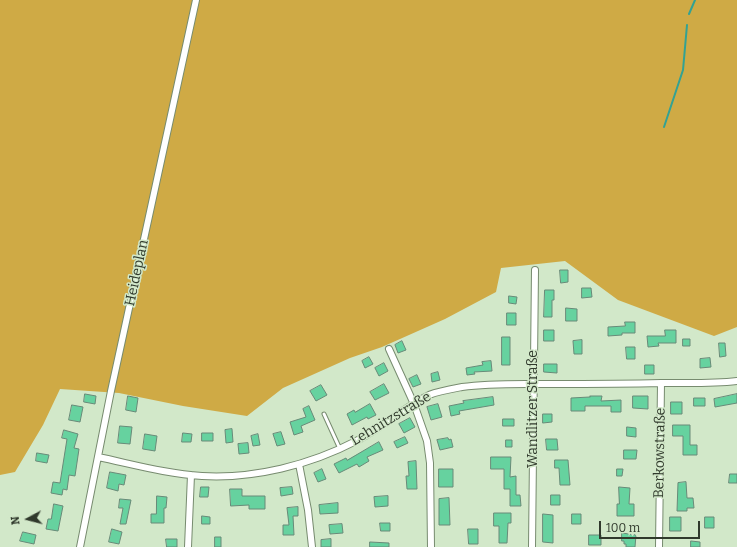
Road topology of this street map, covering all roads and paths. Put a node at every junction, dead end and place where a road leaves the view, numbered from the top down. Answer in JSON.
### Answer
{"nodes":[{"id":1,"x":196,"y":0,"type":"edge"},
{"id":2,"x":535,"y":270,"type":"dead end"},
{"id":3,"x":389,"y":349,"type":"dead end"},
{"id":4,"x":737,"y":381,"type":"edge"},
{"id":5,"x":533,"y":384,"type":"junction"},
{"id":6,"x":661,"y":384,"type":"junction"},
{"id":7,"x":414,"y":404,"type":"junction"},
{"id":8,"x":324,"y":414,"type":"dead end"},
{"id":9,"x":340,"y":449,"type":"junction"},
{"id":10,"x":98,"y":457,"type":"junction"},
{"id":11,"x":299,"y":464,"type":"junction"},
{"id":12,"x":191,"y":475,"type":"junction"},
{"id":13,"x":80,"y":547,"type":"edge"},
{"id":14,"x":188,"y":547,"type":"edge"},
{"id":15,"x":312,"y":547,"type":"edge"},
{"id":16,"x":431,"y":547,"type":"edge"},
{"id":17,"x":532,"y":547,"type":"edge"},
{"id":18,"x":659,"y":547,"type":"edge"}],
"edges":[{"from":1,"to":10,"type":"street","name":"Heideplan"},
{"from":2,"to":5,"type":"street","name":"Wandlitzer Straße"},
{"from":3,"to":7,"type":"street"},
{"from":4,"to":6,"type":"street","name":"Lehnitzstraße"},
{"from":5,"to":6,"type":"street","name":"Lehnitzstraße"},
{"from":5,"to":7,"type":"street","name":"Lehnitzstraße"},
{"from":5,"to":17,"type":"street","name":"Wandlitzer Straße"},
{"from":6,"to":18,"type":"street","name":"Berkowstraße"},
{"from":7,"to":9,"type":"street","name":"Lehnitzstraße"},
{"from":7,"to":16,"type":"street"},
{"from":8,"to":9,"type":"lane"},
{"from":9,"to":11,"type":"street","name":"Lehnitzstraße"},
{"from":10,"to":12,"type":"street","name":"Lehnitzstraße"},
{"from":10,"to":13,"type":"street","name":"Heideplan"},
{"from":11,"to":12,"type":"street","name":"Lehnitzstraße"},
{"from":11,"to":15,"type":"street"},
{"from":12,"to":14,"type":"street"}]}
